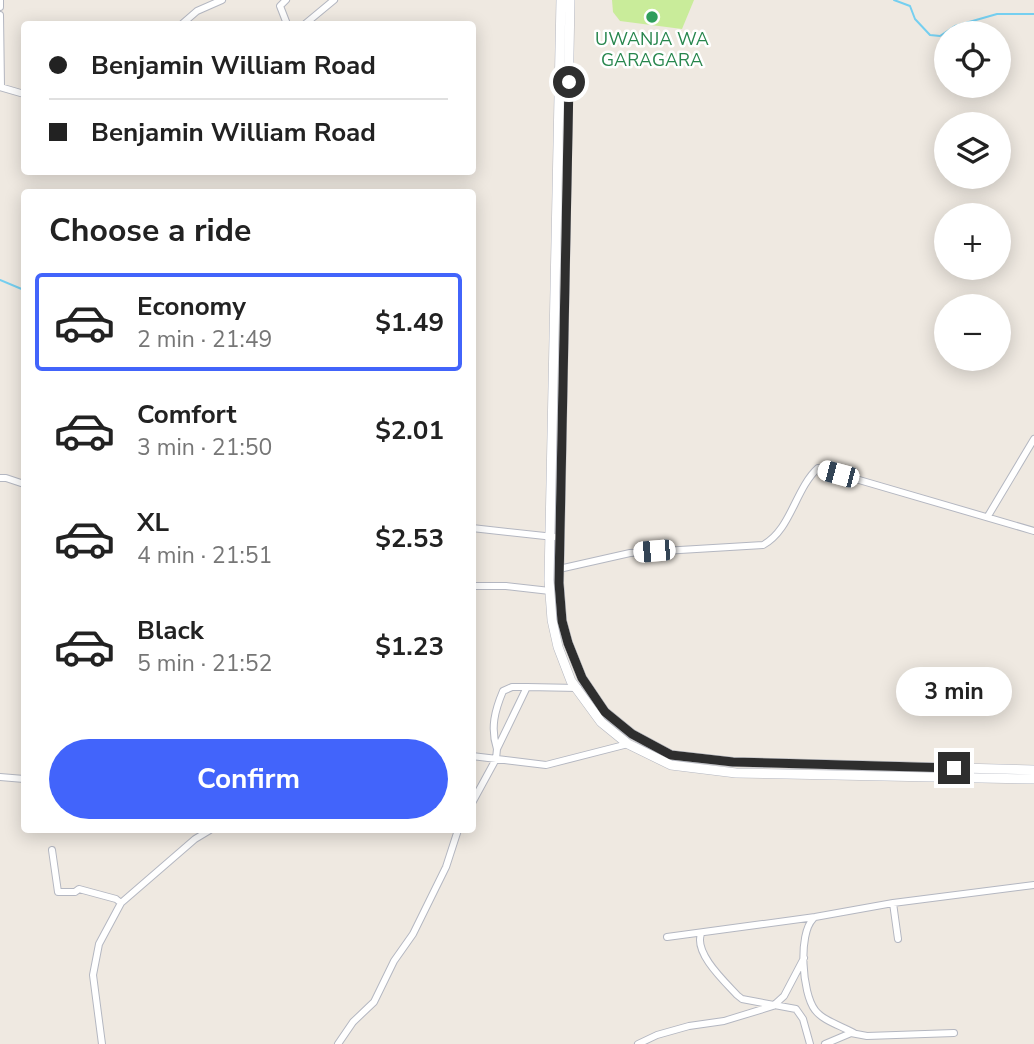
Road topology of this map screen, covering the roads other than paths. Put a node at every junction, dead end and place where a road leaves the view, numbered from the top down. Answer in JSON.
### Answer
{"nodes":[{"id":1,"x":0,"y":0,"type":"edge"},
{"id":2,"x":222,"y":0,"type":"edge"},
{"id":3,"x":286,"y":0,"type":"edge"},
{"id":4,"x":334,"y":0,"type":"edge"},
{"id":5,"x":561,"y":0,"type":"edge"},
{"id":6,"x":570,"y":0,"type":"edge"},
{"id":7,"x":0,"y":7,"type":"edge"},
{"id":8,"x":0,"y":15,"type":"edge"},
{"id":9,"x":186,"y":21,"type":"edge"},
{"id":10,"x":286,"y":21,"type":"edge"},
{"id":11,"x":309,"y":21,"type":"edge"},
{"id":12,"x":0,"y":87,"type":"edge"},
{"id":13,"x":21,"y":93,"type":"edge"},
{"id":14,"x":1034,"y":439,"type":"edge"},
{"id":15,"x":0,"y":478,"type":"edge"},
{"id":16,"x":21,"y":483,"type":"edge"},
{"id":17,"x":988,"y":516,"type":"junction"},
{"id":18,"x":476,"y":528,"type":"edge"},
{"id":19,"x":1034,"y":531,"type":"edge"},
{"id":20,"x":555,"y":537,"type":"junction"},
{"id":21,"x":559,"y":569,"type":"junction"},
{"id":22,"x":476,"y":586,"type":"edge"},
{"id":23,"x":550,"y":591,"type":"junction"},
{"id":24,"x":581,"y":686,"type":"junction"},
{"id":25,"x":527,"y":687,"type":"junction"},
{"id":26,"x":628,"y":744,"type":"junction"},
{"id":27,"x":497,"y":748,"type":"junction"},
{"id":28,"x":476,"y":757,"type":"edge"},
{"id":29,"x":496,"y":758,"type":"junction"},
{"id":30,"x":1034,"y":770,"type":"edge"},
{"id":31,"x":0,"y":777,"type":"edge"},
{"id":32,"x":21,"y":779,"type":"edge"},
{"id":33,"x":1034,"y":779,"type":"edge"},
{"id":34,"x":476,"y":796,"type":"edge"},
{"id":35,"x":205,"y":833,"type":"edge"},
{"id":36,"x":457,"y":833,"type":"edge"},
{"id":37,"x":52,"y":850,"type":"dead end"},
{"id":38,"x":1034,"y":885,"type":"edge"},
{"id":39,"x":121,"y":903,"type":"junction"},
{"id":40,"x":893,"y":903,"type":"junction"},
{"id":41,"x":815,"y":917,"type":"junction"},
{"id":42,"x":701,"y":934,"type":"junction"},
{"id":43,"x":667,"y":937,"type":"dead end"},
{"id":44,"x":898,"y":939,"type":"dead end"},
{"id":45,"x":804,"y":958,"type":"junction"},
{"id":46,"x":776,"y":1004,"type":"junction"},
{"id":47,"x":854,"y":1033,"type":"junction"},
{"id":48,"x":954,"y":1033,"type":"dead end"},
{"id":49,"x":102,"y":1044,"type":"edge"},
{"id":50,"x":338,"y":1044,"type":"edge"},
{"id":51,"x":638,"y":1044,"type":"edge"},
{"id":52,"x":810,"y":1044,"type":"edge"},
{"id":53,"x":825,"y":1044,"type":"edge"}],
"edges":[{"from":1,"to":7,"type":"street"},
{"from":2,"to":9,"type":"street"},
{"from":3,"to":10,"type":"street"},
{"from":4,"to":11,"type":"street"},
{"from":5,"to":20,"type":"main road"},
{"from":6,"to":20,"type":"main road"},
{"from":8,"to":12,"type":"street"},
{"from":12,"to":13,"type":"street"},
{"from":14,"to":17,"type":"street"},
{"from":15,"to":16,"type":"street"},
{"from":17,"to":19,"type":"street"},
{"from":17,"to":21,"type":"street"},
{"from":18,"to":20,"type":"street"},
{"from":20,"to":21,"type":"main road"},
{"from":20,"to":23,"type":"main road"},
{"from":21,"to":24,"type":"main road"},
{"from":22,"to":23,"type":"street"},
{"from":23,"to":24,"type":"main road"},
{"from":24,"to":25,"type":"street"},
{"from":24,"to":26,"type":"main road"},
{"from":24,"to":30,"type":"main road"},
{"from":25,"to":27,"type":"street"},
{"from":25,"to":27,"type":"street"},
{"from":26,"to":29,"type":"street"},
{"from":26,"to":33,"type":"main road"},
{"from":27,"to":29,"type":"street"},
{"from":28,"to":29,"type":"street"},
{"from":29,"to":34,"type":"street"},
{"from":31,"to":32,"type":"street"},
{"from":35,"to":39,"type":"street"},
{"from":36,"to":50,"type":"street"},
{"from":37,"to":39,"type":"street"},
{"from":38,"to":40,"type":"street"},
{"from":39,"to":49,"type":"street"},
{"from":40,"to":41,"type":"street"},
{"from":40,"to":44,"type":"street"},
{"from":41,"to":42,"type":"street"},
{"from":41,"to":45,"type":"street"},
{"from":42,"to":43,"type":"street"},
{"from":42,"to":46,"type":"street"},
{"from":45,"to":46,"type":"street"},
{"from":45,"to":47,"type":"street"},
{"from":46,"to":51,"type":"street"},
{"from":46,"to":52,"type":"street"},
{"from":47,"to":48,"type":"street"},
{"from":47,"to":53,"type":"street"}]}
